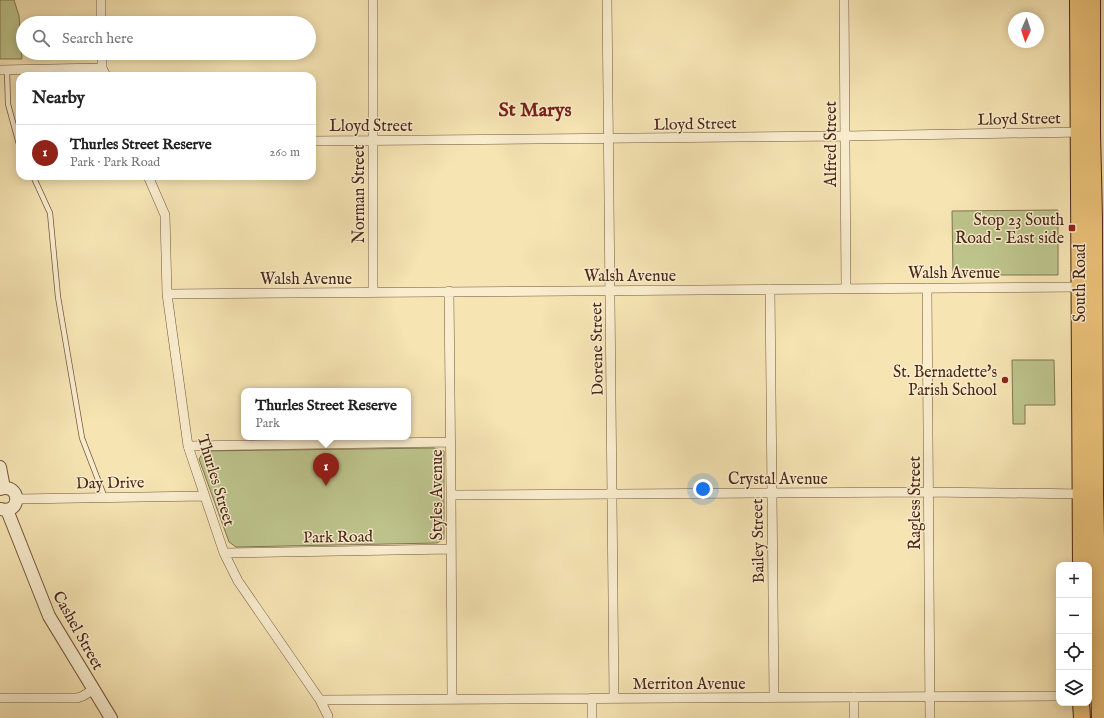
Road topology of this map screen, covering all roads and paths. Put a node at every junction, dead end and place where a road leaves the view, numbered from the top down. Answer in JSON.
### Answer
{"nodes":[{"id":1,"x":101,"y":0,"type":"edge"},
{"id":2,"x":373,"y":0,"type":"edge"},
{"id":3,"x":607,"y":0,"type":"edge"},
{"id":4,"x":844,"y":0,"type":"edge"},
{"id":5,"x":1078,"y":0,"type":"edge"},
{"id":6,"x":1092,"y":0,"type":"edge"},
{"id":7,"x":101,"y":16,"type":"edge"},
{"id":8,"x":103,"y":60,"type":"edge"},
{"id":9,"x":4,"y":70,"type":"edge"},
{"id":10,"x":104,"y":72,"type":"edge"},
{"id":11,"x":1085,"y":132,"type":"junction"},
{"id":12,"x":16,"y":133,"type":"edge"},
{"id":13,"x":845,"y":136,"type":"junction"},
{"id":14,"x":608,"y":139,"type":"junction"},
{"id":15,"x":373,"y":140,"type":"junction"},
{"id":16,"x":316,"y":141,"type":"edge"},
{"id":17,"x":35,"y":180,"type":"edge"},
{"id":18,"x":150,"y":180,"type":"edge"},
{"id":19,"x":1086,"y":286,"type":"junction"},
{"id":20,"x":846,"y":288,"type":"junction"},
{"id":21,"x":927,"y":288,"type":"junction"},
{"id":22,"x":770,"y":289,"type":"junction"},
{"id":23,"x":610,"y":290,"type":"junction"},
{"id":24,"x":449,"y":291,"type":"junction"},
{"id":25,"x":373,"y":292,"type":"junction"},
{"id":26,"x":167,"y":294,"type":"junction"},
{"id":27,"x":451,"y":442,"type":"junction"},
{"id":28,"x":188,"y":446,"type":"junction"},
{"id":29,"x":0,"y":467,"type":"edge"},
{"id":30,"x":2,"y":488,"type":"edge"},
{"id":31,"x":929,"y":492,"type":"junction"},
{"id":32,"x":772,"y":493,"type":"junction"},
{"id":33,"x":612,"y":494,"type":"junction"},
{"id":34,"x":1088,"y":494,"type":"junction"},
{"id":35,"x":205,"y":496,"type":"junction"},
{"id":36,"x":452,"y":496,"type":"junction"},
{"id":37,"x":105,"y":498,"type":"junction"},
{"id":38,"x":17,"y":499,"type":"junction"},
{"id":39,"x":4,"y":510,"type":"edge"},
{"id":40,"x":451,"y":549,"type":"junction"},
{"id":41,"x":224,"y":553,"type":"junction"},
{"id":42,"x":1081,"y":562,"type":"edge"},
{"id":43,"x":94,"y":690,"type":"junction"},
{"id":44,"x":1094,"y":695,"type":"edge"},
{"id":45,"x":930,"y":696,"type":"junction"},
{"id":46,"x":1056,"y":696,"type":"edge"},
{"id":47,"x":774,"y":697,"type":"junction"},
{"id":48,"x":854,"y":697,"type":"junction"},
{"id":49,"x":0,"y":698,"type":"edge"},
{"id":50,"x":592,"y":698,"type":"junction"},
{"id":51,"x":614,"y":698,"type":"junction"},
{"id":52,"x":452,"y":699,"type":"junction"},
{"id":53,"x":320,"y":700,"type":"junction"},
{"id":54,"x":1081,"y":706,"type":"edge"},
{"id":55,"x":111,"y":718,"type":"edge"},
{"id":56,"x":328,"y":718,"type":"edge"},
{"id":57,"x":592,"y":718,"type":"edge"},
{"id":58,"x":854,"y":718,"type":"edge"},
{"id":59,"x":930,"y":718,"type":"edge"},
{"id":60,"x":1082,"y":718,"type":"edge"},
{"id":61,"x":1100,"y":718,"type":"edge"}],
"edges":[{"from":1,"to":7,"type":"street"},
{"from":2,"to":15,"type":"street","name":"Norman Street"},
{"from":3,"to":14,"type":"street","name":"Dorene Street"},
{"from":4,"to":13,"type":"street","name":"Alfred Street"},
{"from":5,"to":11,"type":"highway","name":"South Road"},
{"from":6,"to":11,"type":"highway","name":"South Road"},
{"from":8,"to":10,"type":"street"},
{"from":9,"to":10,"type":"street"},
{"from":9,"to":12,"type":"lane"},
{"from":11,"to":13,"type":"street","name":"Lloyd Street"},
{"from":11,"to":19,"type":"highway","name":"South Road"},
{"from":13,"to":14,"type":"street","name":"Lloyd Street"},
{"from":13,"to":20,"type":"street","name":"Alfred Street"},
{"from":14,"to":15,"type":"street","name":"Lloyd Street"},
{"from":14,"to":23,"type":"street","name":"Dorene Street"},
{"from":15,"to":16,"type":"street","name":"Lloyd Street"},
{"from":15,"to":25,"type":"street","name":"Norman Street"},
{"from":17,"to":37,"type":"lane"},
{"from":18,"to":26,"type":"street","name":"Thurles Street"},
{"from":19,"to":21,"type":"street","name":"Walsh Avenue"},
{"from":19,"to":34,"type":"highway","name":"South Road"},
{"from":20,"to":21,"type":"street","name":"Walsh Avenue"},
{"from":20,"to":22,"type":"street","name":"Walsh Avenue"},
{"from":21,"to":31,"type":"street","name":"Ragless Street"},
{"from":22,"to":23,"type":"street","name":"Walsh Avenue"},
{"from":22,"to":32,"type":"street","name":"Bailey Street"},
{"from":23,"to":24,"type":"street","name":"Walsh Avenue"},
{"from":23,"to":33,"type":"street","name":"Dorene Street"},
{"from":24,"to":25,"type":"street","name":"Walsh Avenue"},
{"from":24,"to":27,"type":"street","name":"Styles Avenue"},
{"from":25,"to":26,"type":"street","name":"Walsh Avenue"},
{"from":26,"to":28,"type":"street","name":"Thurles Street"},
{"from":27,"to":28,"type":"street"},
{"from":27,"to":36,"type":"street","name":"Styles Avenue"},
{"from":28,"to":35,"type":"street","name":"Thurles Street"},
{"from":29,"to":30,"type":"street"},
{"from":30,"to":38,"type":"street"},
{"from":31,"to":32,"type":"street","name":"Crystal Avenue"},
{"from":31,"to":34,"type":"street","name":"Crystal Avenue"},
{"from":31,"to":45,"type":"street","name":"Ragless Street"},
{"from":32,"to":33,"type":"street","name":"Crystal Avenue"},
{"from":32,"to":47,"type":"street","name":"Bailey Street"},
{"from":33,"to":36,"type":"street","name":"Crystal Avenue"},
{"from":33,"to":51,"type":"street","name":"Dorene Street"},
{"from":34,"to":42,"type":"highway","name":"South Road"},
{"from":34,"to":44,"type":"highway","name":"South Road"},
{"from":35,"to":37,"type":"street","name":"Day Drive"},
{"from":35,"to":41,"type":"street","name":"Thurles Street"},
{"from":36,"to":40,"type":"street","name":"Styles Avenue"},
{"from":37,"to":38,"type":"street","name":"Day Drive"},
{"from":38,"to":39,"type":"street"},
{"from":39,"to":43,"type":"street","name":"Cashel Street"},
{"from":40,"to":41,"type":"street","name":"Park Road"},
{"from":40,"to":52,"type":"street","name":"Styles Avenue"},
{"from":41,"to":53,"type":"street","name":"Thurles Street"},
{"from":43,"to":49,"type":"street"},
{"from":43,"to":55,"type":"street","name":"Cashel Street"},
{"from":44,"to":61,"type":"highway","name":"South Road"},
{"from":45,"to":46,"type":"street","name":"Merriton Avenue"},
{"from":45,"to":48,"type":"street","name":"Merriton Avenue"},
{"from":45,"to":59,"type":"street","name":"Ragless Street"},
{"from":47,"to":48,"type":"street","name":"Merriton Avenue"},
{"from":47,"to":51,"type":"street","name":"Merriton Avenue"},
{"from":48,"to":58,"type":"street"},
{"from":50,"to":51,"type":"street","name":"Merriton Avenue"},
{"from":50,"to":52,"type":"street","name":"Merriton Avenue"},
{"from":50,"to":57,"type":"street"},
{"from":52,"to":53,"type":"street","name":"Merriton Avenue"},
{"from":53,"to":56,"type":"street","name":"Thurles Street"},
{"from":54,"to":60,"type":"highway"}]}
